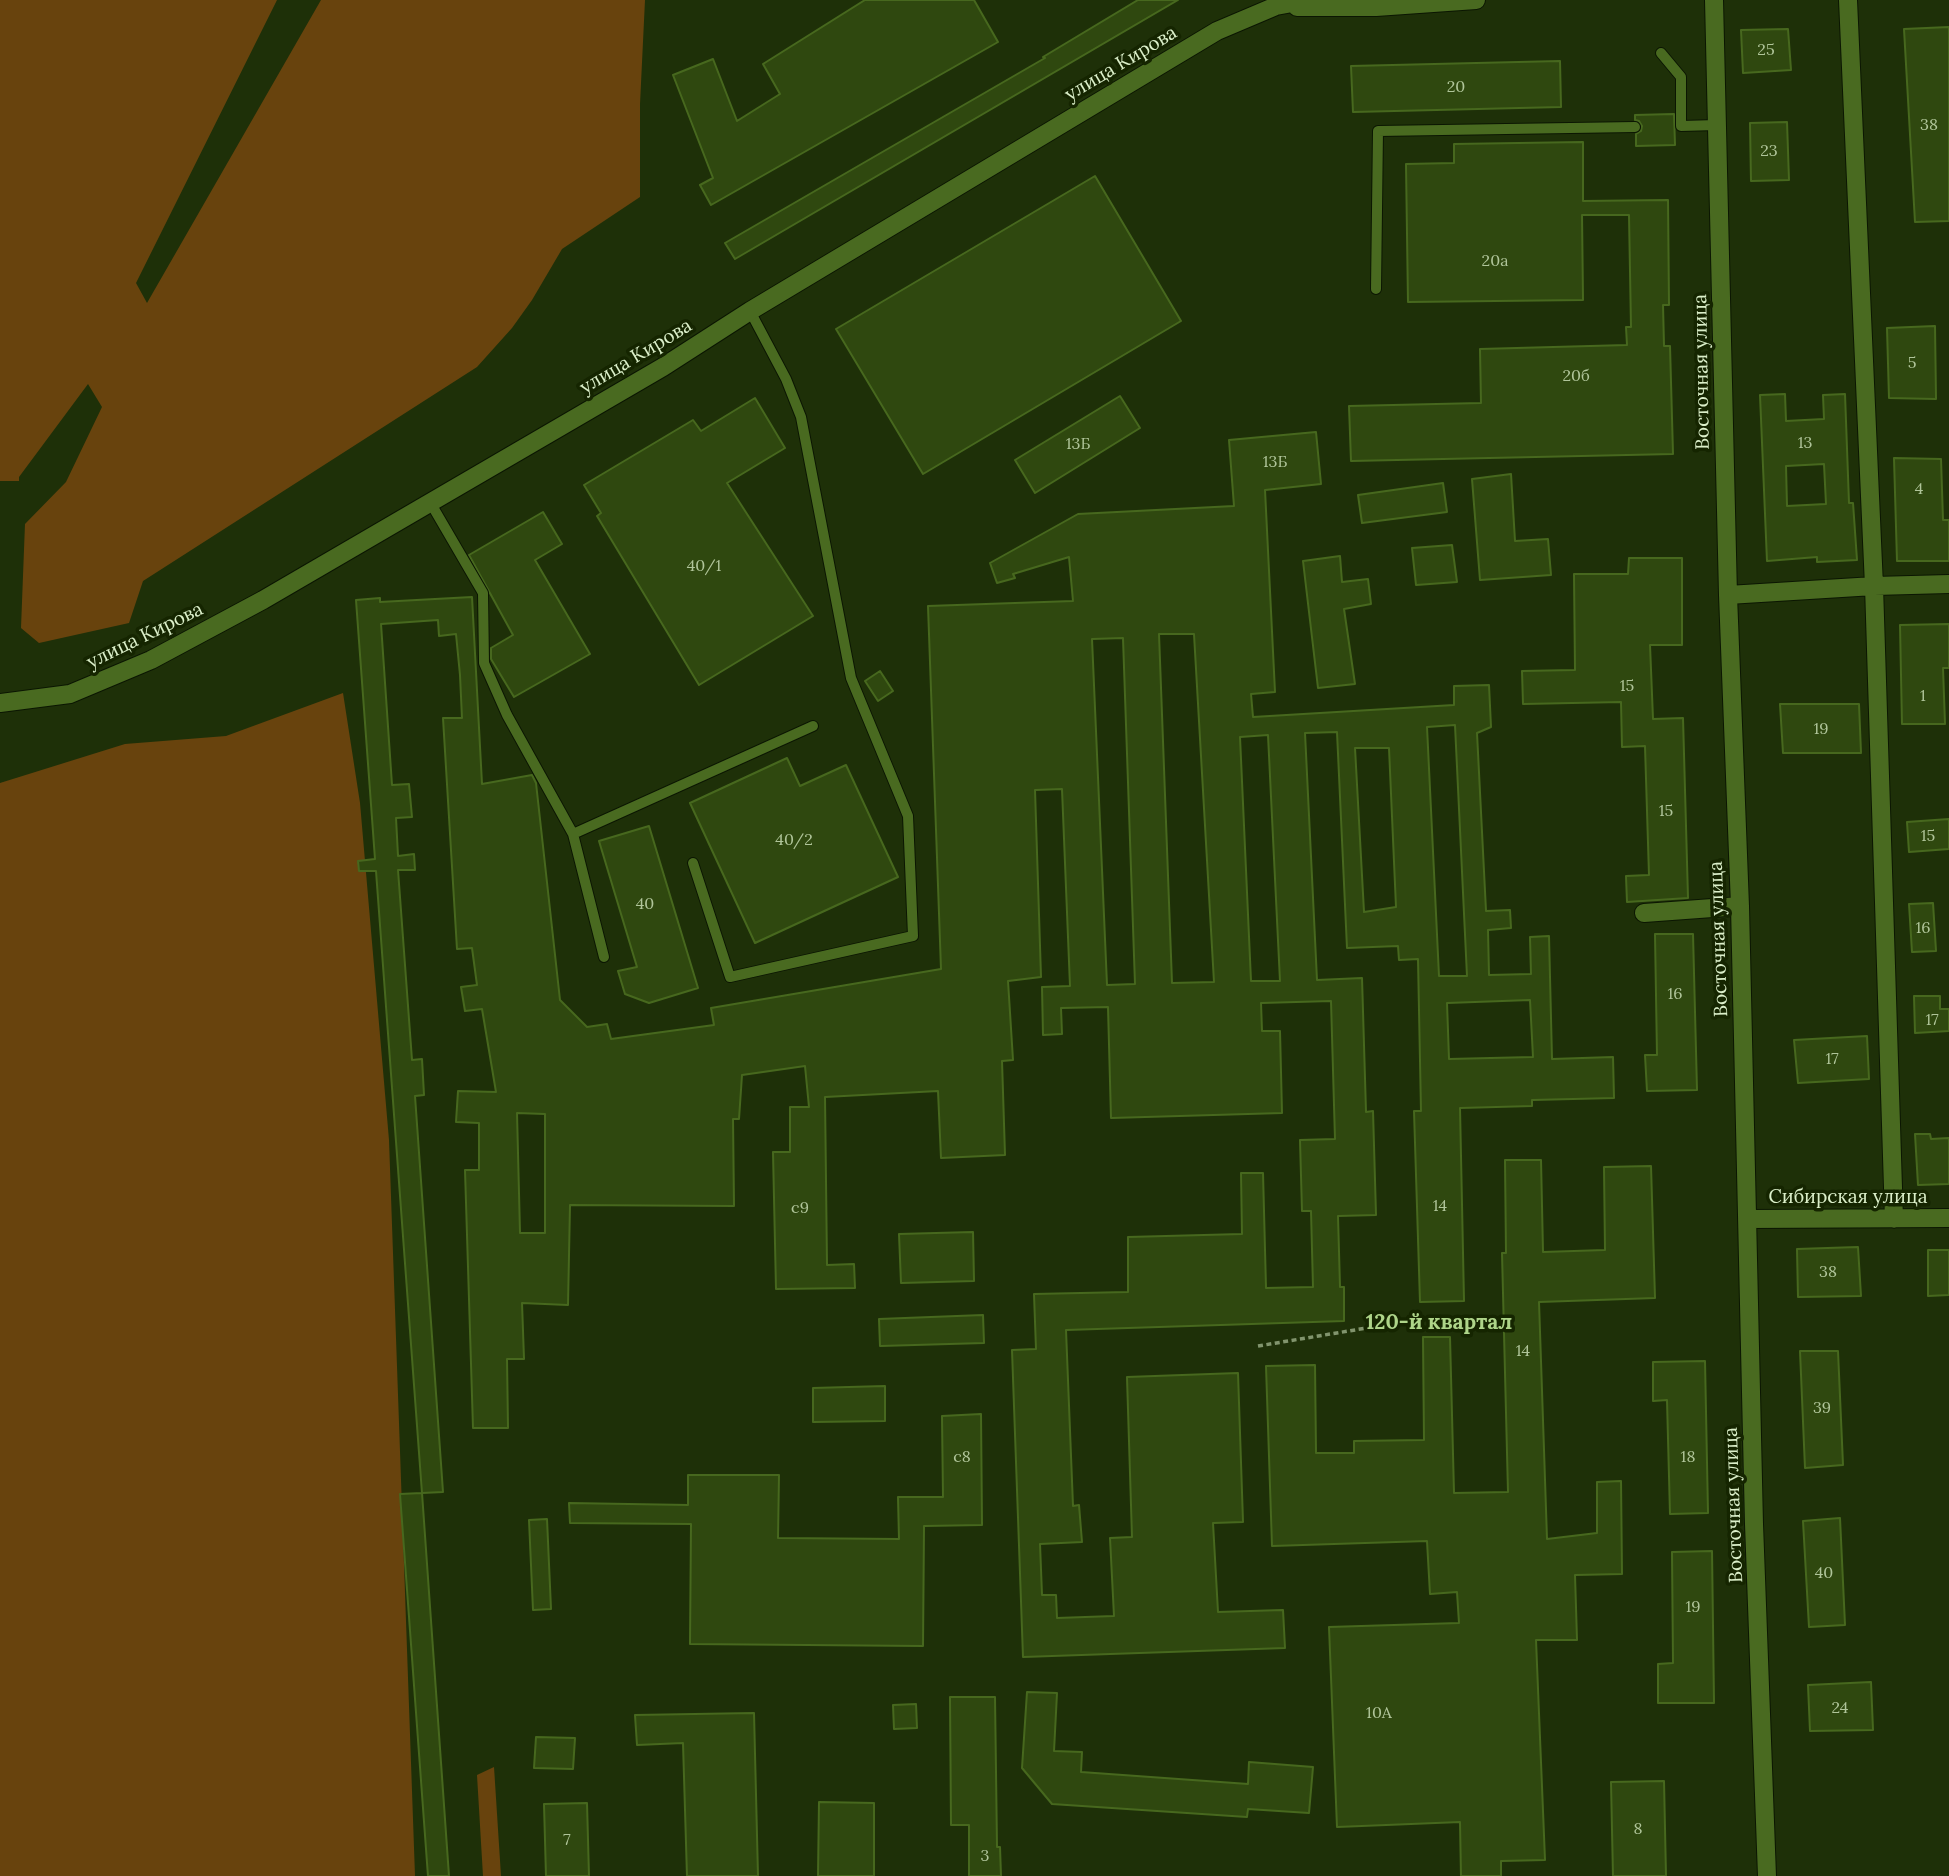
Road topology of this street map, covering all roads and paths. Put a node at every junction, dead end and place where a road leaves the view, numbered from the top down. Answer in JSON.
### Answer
{"nodes":[{"id":1,"x":1309,"y":0,"type":"edge"},
{"id":2,"x":1476,"y":0,"type":"edge"},
{"id":3,"x":1714,"y":0,"type":"edge"},
{"id":4,"x":1848,"y":0,"type":"edge"},
{"id":5,"x":1276,"y":6,"type":"junction"},
{"id":6,"x":1661,"y":53,"type":"dead end"},
{"id":7,"x":1717,"y":125,"type":"junction"},
{"id":8,"x":1635,"y":127,"type":"dead end"},
{"id":9,"x":1376,"y":289,"type":"dead end"},
{"id":10,"x":750,"y":311,"type":"junction"},
{"id":11,"x":430,"y":502,"type":"junction"},
{"id":12,"x":1949,"y":584,"type":"edge"},
{"id":13,"x":1874,"y":586,"type":"junction"},
{"id":14,"x":1728,"y":595,"type":"junction"},
{"id":15,"x":0,"y":703,"type":"edge"},
{"id":16,"x":813,"y":726,"type":"dead end"},
{"id":17,"x":573,"y":834,"type":"junction"},
{"id":18,"x":693,"y":863,"type":"dead end"},
{"id":19,"x":1740,"y":906,"type":"junction"},
{"id":20,"x":1644,"y":913,"type":"dead end"},
{"id":21,"x":604,"y":957,"type":"dead end"},
{"id":22,"x":1949,"y":1218,"type":"edge"},
{"id":23,"x":1748,"y":1219,"type":"junction"},
{"id":24,"x":1894,"y":1219,"type":"junction"},
{"id":25,"x":1409,"y":1321,"type":"dead end"},
{"id":26,"x":1258,"y":1346,"type":"dead end"},
{"id":27,"x":1767,"y":1876,"type":"edge"}],
"edges":[{"from":1,"to":5,"type":"street","name":"улица Кирова"},
{"from":2,"to":5,"type":"street","name":"улица Кирова"},
{"from":3,"to":7,"type":"street","name":"Восточная улица"},
{"from":4,"to":13,"type":"street"},
{"from":5,"to":10,"type":"street","name":"улица Кирова"},
{"from":6,"to":7,"type":"lane"},
{"from":7,"to":14,"type":"street","name":"Восточная улица"},
{"from":8,"to":9,"type":"lane"},
{"from":10,"to":11,"type":"street","name":"улица Кирова"},
{"from":10,"to":18,"type":"lane"},
{"from":11,"to":15,"type":"street","name":"улица Кирова"},
{"from":11,"to":17,"type":"lane"},
{"from":12,"to":13,"type":"street"},
{"from":13,"to":14,"type":"street"},
{"from":13,"to":24,"type":"street"},
{"from":14,"to":19,"type":"street","name":"Восточная улица"},
{"from":16,"to":17,"type":"lane"},
{"from":17,"to":21,"type":"lane"},
{"from":19,"to":20,"type":"street"},
{"from":19,"to":23,"type":"street","name":"Восточная улица"},
{"from":22,"to":24,"type":"street","name":"Сибирская улица"},
{"from":23,"to":24,"type":"street","name":"Сибирская улица"},
{"from":23,"to":27,"type":"street","name":"Восточная улица"},
{"from":25,"to":26,"type":"path"}]}
